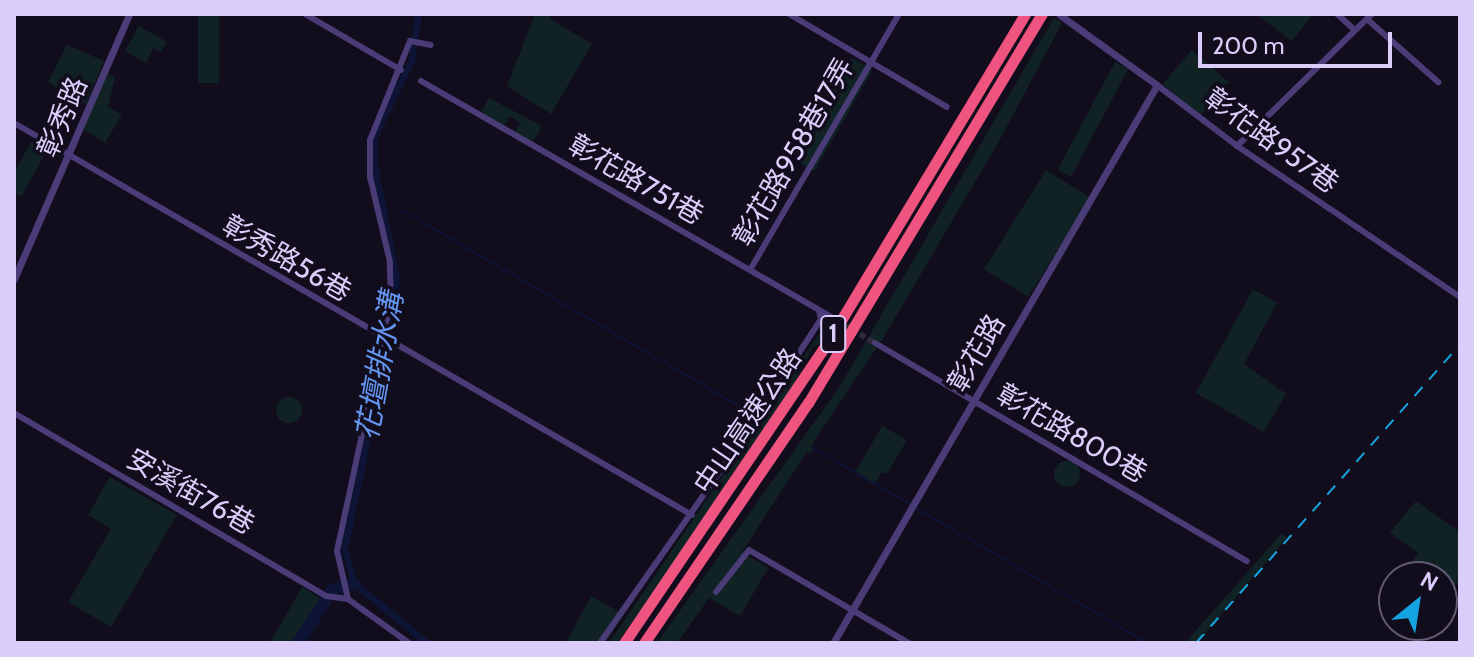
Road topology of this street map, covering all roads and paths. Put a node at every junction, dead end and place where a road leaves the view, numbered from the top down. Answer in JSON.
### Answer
{"nodes":[{"id":1,"x":129,"y":14,"type":"edge"},
{"id":2,"x":305,"y":14,"type":"edge"},
{"id":3,"x":789,"y":14,"type":"edge"},
{"id":4,"x":899,"y":14,"type":"edge"},
{"id":5,"x":1025,"y":14,"type":"edge"},
{"id":6,"x":1042,"y":14,"type":"edge"},
{"id":7,"x":1337,"y":14,"type":"edge"},
{"id":8,"x":1060,"y":15,"type":"edge"},
{"id":9,"x":1370,"y":17,"type":"edge"},
{"id":10,"x":1355,"y":30,"type":"junction"},
{"id":11,"x":431,"y":45,"type":"dead end"},
{"id":12,"x":871,"y":62,"type":"junction"},
{"id":13,"x":401,"y":70,"type":"junction"},
{"id":14,"x":421,"y":81,"type":"dead end"},
{"id":15,"x":1438,"y":82,"type":"dead end"},
{"id":16,"x":1157,"y":85,"type":"junction"},
{"id":17,"x":947,"y":107,"type":"dead end"},
{"id":18,"x":14,"y":123,"type":"edge"},
{"id":19,"x":1237,"y":146,"type":"junction"},
{"id":20,"x":70,"y":157,"type":"junction"},
{"id":21,"x":750,"y":270,"type":"junction"},
{"id":22,"x":14,"y":279,"type":"edge"},
{"id":23,"x":1460,"y":297,"type":"edge"},
{"id":24,"x":818,"y":310,"type":"junction"},
{"id":25,"x":829,"y":316,"type":"tunnel mouth"},
{"id":26,"x":383,"y":339,"type":"junction"},
{"id":27,"x":875,"y":343,"type":"tunnel mouth"},
{"id":28,"x":973,"y":401,"type":"junction"},
{"id":29,"x":14,"y":413,"type":"edge"},
{"id":30,"x":692,"y":515,"type":"junction"},
{"id":31,"x":1247,"y":561,"type":"dead end"},
{"id":32,"x":716,"y":592,"type":"dead end"},
{"id":33,"x":348,"y":599,"type":"junction"},
{"id":34,"x":852,"y":610,"type":"junction"},
{"id":35,"x":409,"y":643,"type":"edge"},
{"id":36,"x":600,"y":643,"type":"edge"},
{"id":37,"x":624,"y":643,"type":"edge"},
{"id":38,"x":644,"y":643,"type":"edge"},
{"id":39,"x":833,"y":643,"type":"edge"},
{"id":40,"x":909,"y":643,"type":"edge"}],
"edges":[{"from":1,"to":20,"type":"street","name":"彰秀路"},
{"from":2,"to":13,"type":"street"},
{"from":3,"to":12,"type":"street"},
{"from":4,"to":12,"type":"street","name":"彰花路958巷17弄"},
{"from":5,"to":37,"type":"highway","name":"中山高速公路","number":"1"},
{"from":6,"to":38,"type":"highway","name":"中山高速公路","number":"1"},
{"from":7,"to":10,"type":"street"},
{"from":8,"to":16,"type":"street","name":"彰花路957巷"},
{"from":9,"to":10,"type":"street"},
{"from":9,"to":15,"type":"street"},
{"from":10,"to":19,"type":"street"},
{"from":11,"to":13,"type":"street"},
{"from":12,"to":17,"type":"street"},
{"from":12,"to":21,"type":"street","name":"彰花路958巷17弄"},
{"from":13,"to":26,"type":"street"},
{"from":14,"to":21,"type":"street","name":"彰花路751巷"},
{"from":16,"to":19,"type":"street","name":"彰花路957巷"},
{"from":16,"to":28,"type":"street","name":"彰花路"},
{"from":18,"to":20,"type":"street","name":"彰秀路56巷"},
{"from":19,"to":23,"type":"street","name":"彰花路957巷"},
{"from":20,"to":22,"type":"street","name":"彰秀路"},
{"from":20,"to":26,"type":"street","name":"彰秀路56巷"},
{"from":21,"to":24,"type":"street","name":"彰花路751巷"},
{"from":24,"to":25,"type":"street","name":"彰花路751巷"},
{"from":24,"to":30,"type":"street"},
{"from":26,"to":30,"type":"street","name":"彰秀路56巷"},
{"from":26,"to":33,"type":"street"},
{"from":27,"to":28,"type":"street","name":"彰花路800巷"},
{"from":28,"to":31,"type":"street","name":"彰花路800巷"},
{"from":28,"to":34,"type":"street","name":"彰花路"},
{"from":29,"to":33,"type":"street","name":"安溪街76巷"},
{"from":30,"to":36,"type":"street"},
{"from":32,"to":34,"type":"street"},
{"from":33,"to":35,"type":"street","name":"安溪街76巷"},
{"from":34,"to":39,"type":"street","name":"彰花路"},
{"from":34,"to":40,"type":"street"}]}
